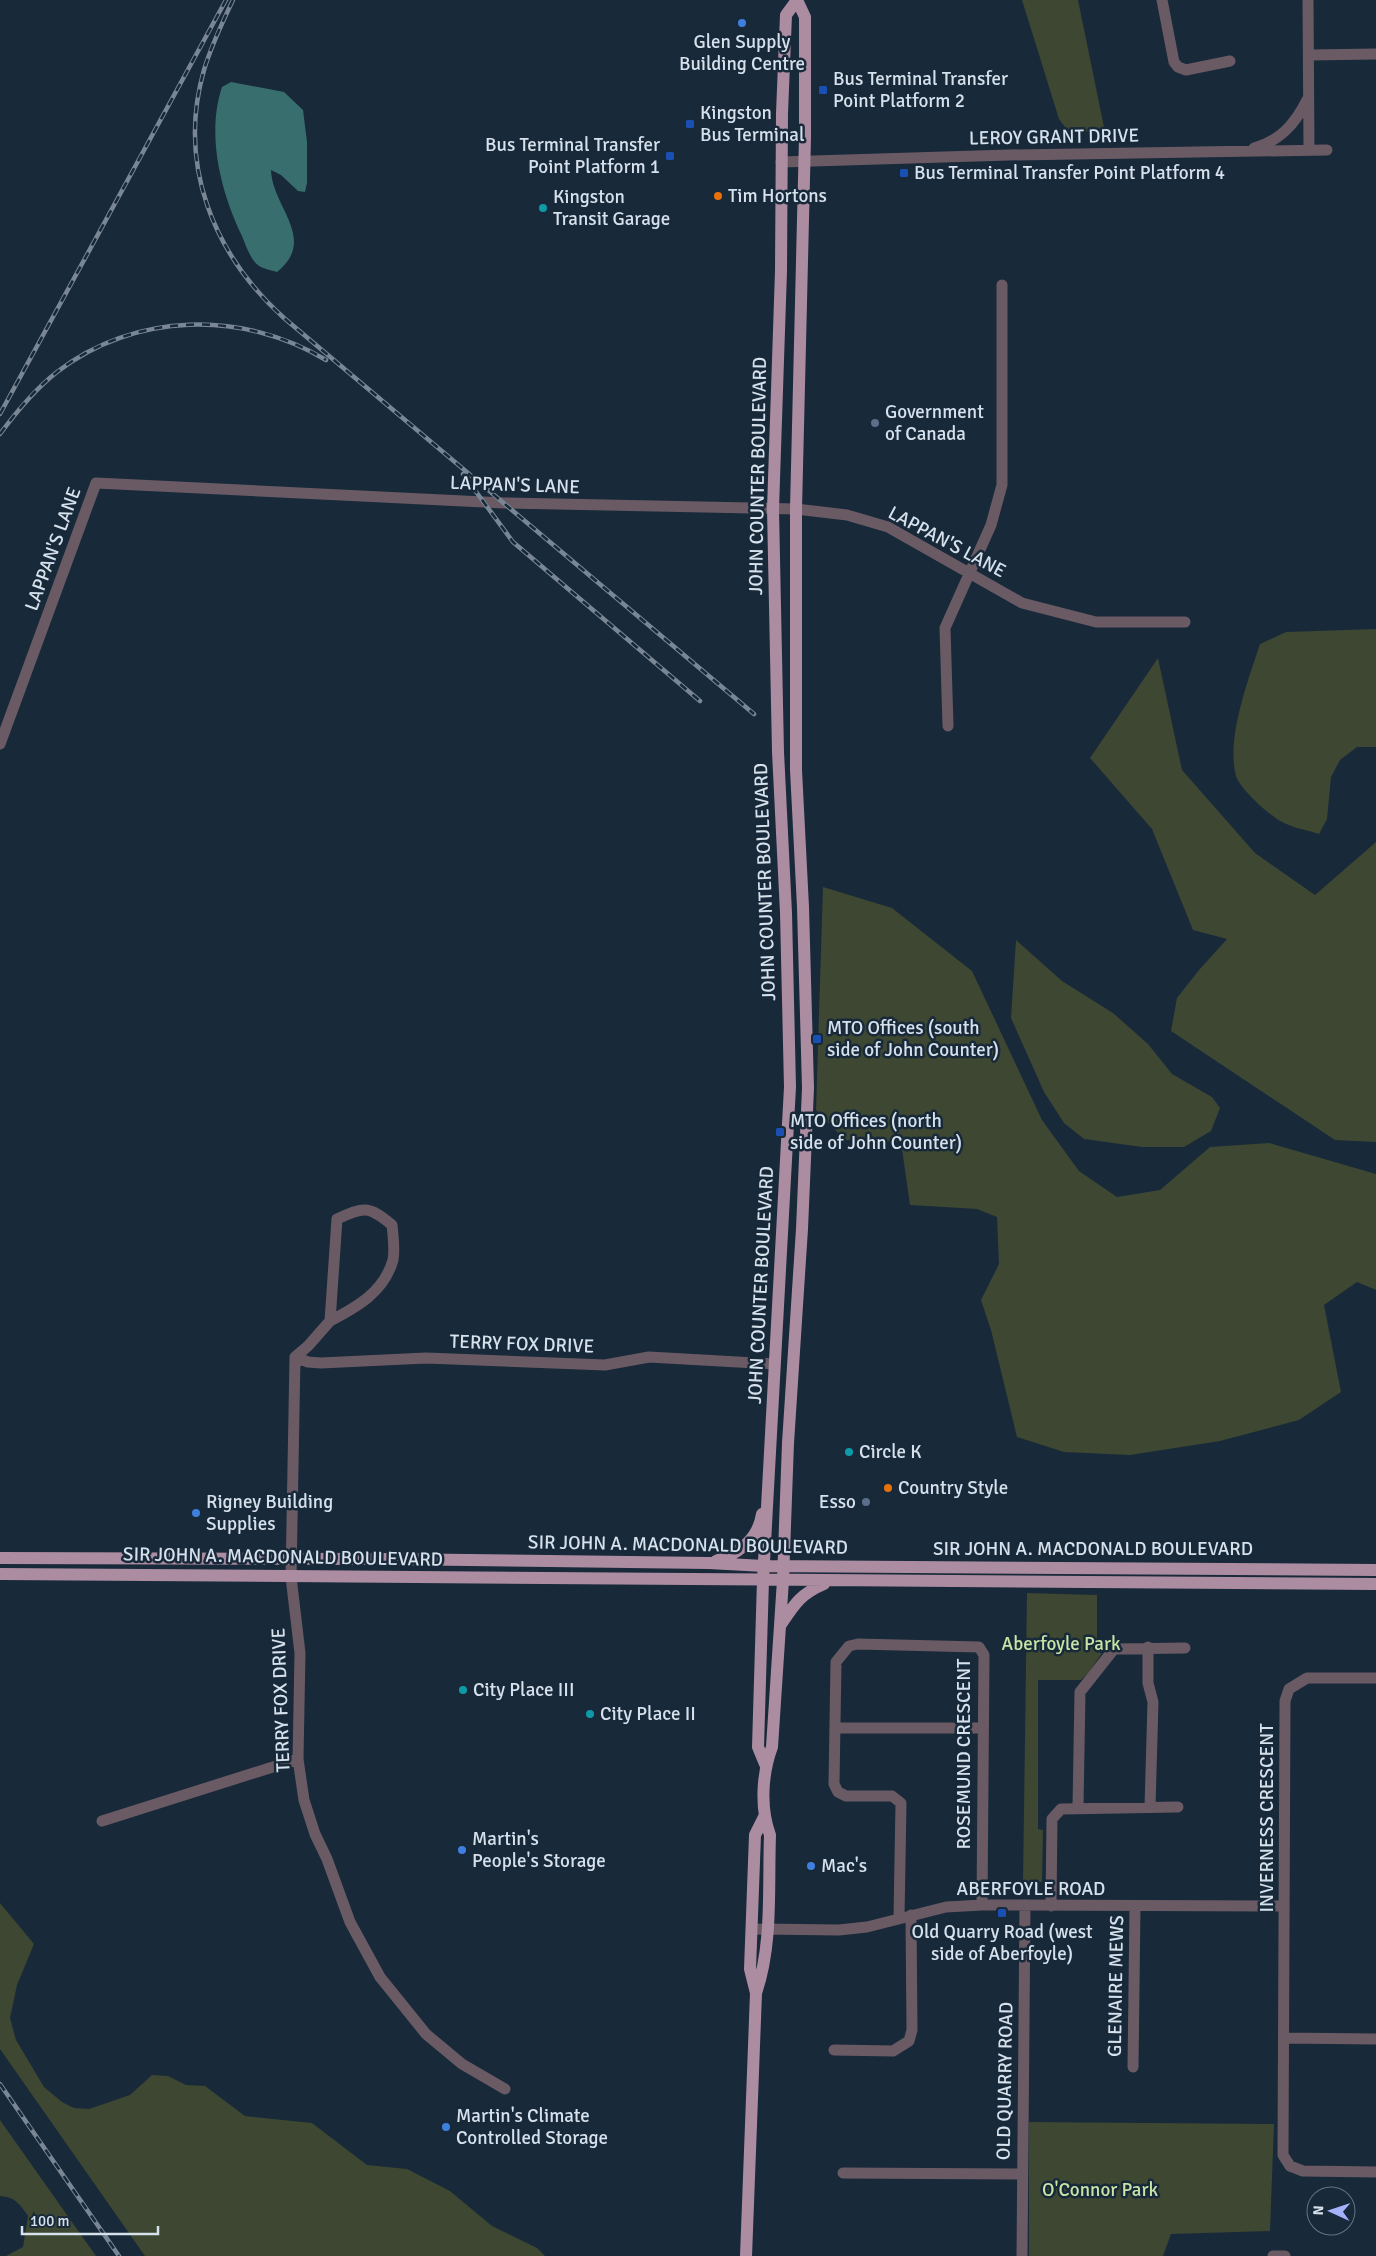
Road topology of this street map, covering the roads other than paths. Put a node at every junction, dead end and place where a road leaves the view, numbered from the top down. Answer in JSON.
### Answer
{"nodes":[{"id":1,"x":1162,"y":0,"type":"edge"},
{"id":2,"x":1308,"y":0,"type":"edge"},
{"id":3,"x":1310,"y":54,"type":"junction"},
{"id":4,"x":1376,"y":54,"type":"edge"},
{"id":5,"x":1230,"y":61,"type":"dead end"},
{"id":6,"x":1309,"y":97,"type":"junction"},
{"id":7,"x":1309,"y":150,"type":"junction"},
{"id":8,"x":1327,"y":150,"type":"dead end"},
{"id":9,"x":1239,"y":152,"type":"junction"},
{"id":10,"x":804,"y":161,"type":"junction"},
{"id":11,"x":781,"y":162,"type":"junction"},
{"id":12,"x":1002,"y":284,"type":"dead end"},
{"id":13,"x":773,"y":509,"type":"junction"},
{"id":14,"x":796,"y":509,"type":"junction"},
{"id":15,"x":969,"y":573,"type":"junction"},
{"id":16,"x":1186,"y":622,"type":"dead end"},
{"id":17,"x":948,"y":726,"type":"dead end"},
{"id":18,"x":0,"y":744,"type":"edge"},
{"id":19,"x":330,"y":1321,"type":"junction"},
{"id":20,"x":295,"y":1357,"type":"junction"},
{"id":21,"x":775,"y":1364,"type":"junction"},
{"id":22,"x":770,"y":1475,"type":"junction"},
{"id":23,"x":0,"y":1558,"type":"edge"},
{"id":24,"x":291,"y":1559,"type":"junction"},
{"id":25,"x":709,"y":1563,"type":"junction"},
{"id":26,"x":764,"y":1566,"type":"junction"},
{"id":27,"x":784,"y":1566,"type":"junction"},
{"id":28,"x":1376,"y":1570,"type":"edge"},
{"id":29,"x":0,"y":1574,"type":"edge"},
{"id":30,"x":291,"y":1577,"type":"junction"},
{"id":31,"x":763,"y":1580,"type":"junction"},
{"id":32,"x":783,"y":1580,"type":"junction"},
{"id":33,"x":831,"y":1581,"type":"junction"},
{"id":34,"x":1376,"y":1584,"type":"edge"},
{"id":35,"x":779,"y":1628,"type":"junction"},
{"id":36,"x":1148,"y":1647,"type":"junction"},
{"id":37,"x":1185,"y":1648,"type":"dead end"},
{"id":38,"x":1376,"y":1678,"type":"edge"},
{"id":39,"x":835,"y":1728,"type":"junction"},
{"id":40,"x":983,"y":1728,"type":"junction"},
{"id":41,"x":298,"y":1759,"type":"junction"},
{"id":42,"x":766,"y":1764,"type":"junction"},
{"id":43,"x":1078,"y":1807,"type":"junction"},
{"id":44,"x":1150,"y":1807,"type":"junction"},
{"id":45,"x":1178,"y":1807,"type":"dead end"},
{"id":46,"x":764,"y":1817,"type":"junction"},
{"id":47,"x":102,"y":1822,"type":"dead end"},
{"id":48,"x":982,"y":1905,"type":"junction"},
{"id":49,"x":1025,"y":1906,"type":"junction"},
{"id":50,"x":1050,"y":1906,"type":"junction"},
{"id":51,"x":1135,"y":1906,"type":"junction"},
{"id":52,"x":1284,"y":1906,"type":"junction"},
{"id":53,"x":905,"y":1916,"type":"junction"},
{"id":54,"x":752,"y":1929,"type":"junction"},
{"id":55,"x":766,"y":1929,"type":"junction"},
{"id":56,"x":756,"y":1993,"type":"junction"},
{"id":57,"x":1284,"y":2038,"type":"junction"},
{"id":58,"x":1376,"y":2039,"type":"edge"},
{"id":59,"x":834,"y":2050,"type":"dead end"},
{"id":60,"x":1133,"y":2067,"type":"dead end"},
{"id":61,"x":505,"y":2089,"type":"dead end"},
{"id":62,"x":1376,"y":2172,"type":"edge"},
{"id":63,"x":843,"y":2173,"type":"dead end"},
{"id":64,"x":1022,"y":2174,"type":"junction"},
{"id":65,"x":746,"y":2256,"type":"edge"},
{"id":66,"x":1022,"y":2256,"type":"edge"},
{"id":67,"x":1273,"y":2256,"type":"edge"},
{"id":68,"x":1285,"y":2256,"type":"edge"}],
"edges":[{"from":1,"to":5,"type":"street"},
{"from":2,"to":3,"type":"street"},
{"from":3,"to":4,"type":"street"},
{"from":3,"to":6,"type":"street"},
{"from":6,"to":7,"type":"street"},
{"from":6,"to":9,"type":"street"},
{"from":7,"to":8,"type":"street","name":"LEROY GRANT DRIVE"},
{"from":7,"to":9,"type":"street","name":"LEROY GRANT DRIVE"},
{"from":9,"to":10,"type":"street","name":"LEROY GRANT DRIVE"},
{"from":10,"to":11,"type":"street","name":"LEROY GRANT DRIVE"},
{"from":10,"to":11,"type":"main road","name":"JOHN COUNTER BOULEVARD"},
{"from":10,"to":14,"type":"main road","name":"JOHN COUNTER BOULEVARD"},
{"from":11,"to":13,"type":"main road","name":"JOHN COUNTER BOULEVARD"},
{"from":12,"to":15,"type":"street"},
{"from":13,"to":14,"type":"street","name":"LAPPAN'S LANE"},
{"from":13,"to":18,"type":"street","name":"LAPPAN'S LANE"},
{"from":13,"to":21,"type":"main road","name":"JOHN COUNTER BOULEVARD"},
{"from":14,"to":15,"type":"street","name":"LAPPAN'S LANE"},
{"from":14,"to":27,"type":"main road","name":"JOHN COUNTER BOULEVARD"},
{"from":15,"to":16,"type":"street","name":"LAPPAN'S LANE"},
{"from":15,"to":17,"type":"street"},
{"from":19,"to":19,"type":"street"},
{"from":19,"to":20,"type":"street"},
{"from":20,"to":21,"type":"street","name":"TERRY FOX DRIVE"},
{"from":20,"to":24,"type":"street","name":"TERRY FOX DRIVE"},
{"from":21,"to":22,"type":"main road","name":"JOHN COUNTER BOULEVARD"},
{"from":22,"to":25,"type":"main road"},
{"from":22,"to":26,"type":"main road","name":"JOHN COUNTER BOULEVARD"},
{"from":23,"to":24,"type":"main road","name":"SIR JOHN A. MACDONALD BOULEVARD"},
{"from":24,"to":25,"type":"main road","name":"SIR JOHN A. MACDONALD BOULEVARD"},
{"from":24,"to":30,"type":"street","name":"TERRY FOX DRIVE"},
{"from":25,"to":26,"type":"main road","name":"SIR JOHN A. MACDONALD BOULEVARD"},
{"from":26,"to":27,"type":"main road","name":"SIR JOHN A. MACDONALD BOULEVARD"},
{"from":26,"to":31,"type":"main road","name":"JOHN COUNTER BOULEVARD"},
{"from":27,"to":28,"type":"main road","name":"SIR JOHN A. MACDONALD BOULEVARD"},
{"from":27,"to":32,"type":"main road","name":"JOHN COUNTER BOULEVARD"},
{"from":29,"to":30,"type":"main road","name":"SIR JOHN A. MACDONALD BOULEVARD"},
{"from":30,"to":31,"type":"main road","name":"SIR JOHN A. MACDONALD BOULEVARD"},
{"from":30,"to":41,"type":"street","name":"TERRY FOX DRIVE"},
{"from":31,"to":32,"type":"main road","name":"SIR JOHN A. MACDONALD BOULEVARD"},
{"from":31,"to":42,"type":"main road","name":"JOHN COUNTER BOULEVARD"},
{"from":32,"to":33,"type":"main road","name":"SIR JOHN A. MACDONALD BOULEVARD"},
{"from":32,"to":35,"type":"main road","name":"JOHN COUNTER BOULEVARD"},
{"from":33,"to":34,"type":"main road","name":"SIR JOHN A. MACDONALD BOULEVARD"},
{"from":33,"to":35,"type":"main road"},
{"from":35,"to":42,"type":"main road","name":"JOHN COUNTER BOULEVARD"},
{"from":36,"to":37,"type":"street"},
{"from":36,"to":43,"type":"street"},
{"from":36,"to":44,"type":"street"},
{"from":38,"to":52,"type":"street","name":"INVERNESS CRESCENT"},
{"from":39,"to":40,"type":"street"},
{"from":39,"to":40,"type":"street","name":"ROSEMUND CRESCENT"},
{"from":39,"to":53,"type":"street","name":"ROSEMUND CRESCENT"},
{"from":40,"to":48,"type":"street","name":"ROSEMUND CRESCENT"},
{"from":41,"to":47,"type":"street"},
{"from":41,"to":61,"type":"street","name":"TERRY FOX DRIVE"},
{"from":42,"to":46,"type":"main road","name":"JOHN COUNTER BOULEVARD"},
{"from":43,"to":44,"type":"street"},
{"from":43,"to":50,"type":"street"},
{"from":44,"to":45,"type":"street"},
{"from":46,"to":54,"type":"main road","name":"JOHN COUNTER BOULEVARD"},
{"from":46,"to":55,"type":"main road","name":"JOHN COUNTER BOULEVARD"},
{"from":48,"to":49,"type":"street","name":"ABERFOYLE ROAD"},
{"from":48,"to":53,"type":"street","name":"ABERFOYLE ROAD"},
{"from":49,"to":50,"type":"street","name":"ABERFOYLE ROAD"},
{"from":49,"to":64,"type":"street","name":"OLD QUARRY ROAD"},
{"from":50,"to":51,"type":"street","name":"ABERFOYLE ROAD"},
{"from":51,"to":52,"type":"street","name":"ABERFOYLE ROAD"},
{"from":51,"to":60,"type":"street","name":"GLENAIRE MEWS"},
{"from":52,"to":57,"type":"street","name":"INVERNESS CRESCENT"},
{"from":53,"to":55,"type":"street","name":"ABERFOYLE ROAD"},
{"from":53,"to":59,"type":"street"},
{"from":54,"to":55,"type":"street","name":"ABERFOYLE ROAD"},
{"from":54,"to":56,"type":"main road","name":"JOHN COUNTER BOULEVARD"},
{"from":55,"to":56,"type":"main road","name":"JOHN COUNTER BOULEVARD"},
{"from":56,"to":65,"type":"main road","name":"JOHN COUNTER BOULEVARD"},
{"from":57,"to":58,"type":"street"},
{"from":57,"to":62,"type":"street","name":"INVERNESS CRESCENT"},
{"from":63,"to":64,"type":"street"},
{"from":64,"to":66,"type":"street","name":"OLD QUARRY ROAD"},
{"from":67,"to":68,"type":"street"}]}
